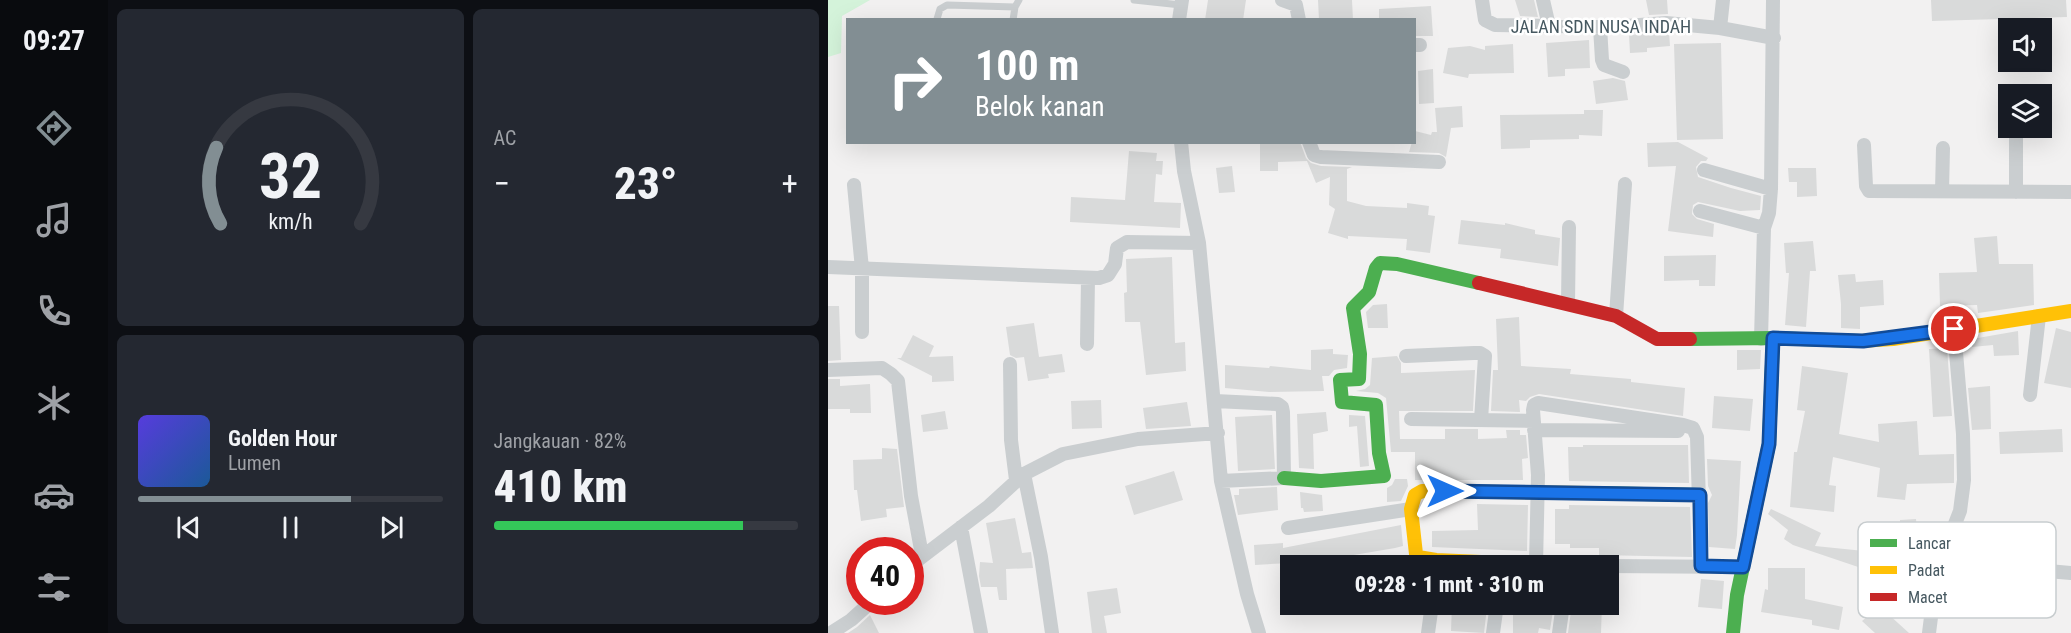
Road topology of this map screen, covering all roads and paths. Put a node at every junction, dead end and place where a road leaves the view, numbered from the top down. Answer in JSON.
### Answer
{"nodes":[{"id":1,"x":1134,"y":0,"type":"edge"},
{"id":2,"x":1282,"y":0,"type":"edge"},
{"id":3,"x":1482,"y":0,"type":"edge"},
{"id":4,"x":1543,"y":0,"type":"edge"},
{"id":5,"x":1723,"y":0,"type":"edge"},
{"id":6,"x":1773,"y":0,"type":"edge"},
{"id":7,"x":1181,"y":2,"type":"edge"},
{"id":8,"x":1017,"y":3,"type":"edge"},
{"id":9,"x":937,"y":18,"type":"edge"},
{"id":10,"x":1013,"y":18,"type":"edge"},
{"id":11,"x":1179,"y":18,"type":"edge"},
{"id":12,"x":1299,"y":18,"type":"edge"},
{"id":13,"x":1549,"y":26,"type":"junction"},
{"id":14,"x":1600,"y":27,"type":"junction"},
{"id":15,"x":1720,"y":28,"type":"junction"},
{"id":16,"x":1774,"y":38,"type":"junction"},
{"id":17,"x":1623,"y":72,"type":"dead end"},
{"id":18,"x":2016,"y":138,"type":"edge"},
{"id":19,"x":1181,"y":144,"type":"edge"},
{"id":20,"x":1310,"y":144,"type":"edge"},
{"id":21,"x":1864,"y":145,"type":"dead end"},
{"id":22,"x":1942,"y":148,"type":"dead end"},
{"id":23,"x":1439,"y":162,"type":"dead end"},
{"id":24,"x":1704,"y":170,"type":"dead end"},
{"id":25,"x":1625,"y":184,"type":"dead end"},
{"id":26,"x":854,"y":185,"type":"dead end"},
{"id":27,"x":1771,"y":189,"type":"junction"},
{"id":28,"x":1942,"y":191,"type":"junction"},
{"id":29,"x":2016,"y":192,"type":"junction"},
{"id":30,"x":2071,"y":192,"type":"edge"},
{"id":31,"x":1700,"y":211,"type":"dead end"},
{"id":32,"x":1569,"y":227,"type":"dead end"},
{"id":33,"x":1764,"y":228,"type":"junction"},
{"id":34,"x":1199,"y":243,"type":"junction"},
{"id":35,"x":828,"y":267,"type":"edge"},
{"id":36,"x":862,"y":269,"type":"junction"},
{"id":37,"x":1088,"y":278,"type":"junction"},
{"id":38,"x":1568,"y":304,"type":"junction"},
{"id":39,"x":2071,"y":311,"type":"edge"},
{"id":40,"x":1616,"y":316,"type":"junction"},
{"id":41,"x":2039,"y":316,"type":"junction"},
{"id":42,"x":1954,"y":329,"type":"junction"},
{"id":43,"x":862,"y":332,"type":"dead end"},
{"id":44,"x":1767,"y":338,"type":"junction"},
{"id":45,"x":1087,"y":344,"type":"dead end"},
{"id":46,"x":1407,"y":356,"type":"dead end"},
{"id":47,"x":1010,"y":364,"type":"dead end"},
{"id":48,"x":828,"y":370,"type":"edge"},
{"id":49,"x":2030,"y":395,"type":"dead end"},
{"id":50,"x":1215,"y":401,"type":"junction"},
{"id":51,"x":1411,"y":419,"type":"dead end"},
{"id":52,"x":1480,"y":420,"type":"junction"},
{"id":53,"x":1534,"y":425,"type":"junction"},
{"id":54,"x":1695,"y":431,"type":"junction"},
{"id":55,"x":1218,"y":433,"type":"junction"},
{"id":56,"x":1020,"y":477,"type":"junction"},
{"id":57,"x":1284,"y":478,"type":"junction"},
{"id":58,"x":1221,"y":481,"type":"junction"},
{"id":59,"x":1538,"y":492,"type":"junction"},
{"id":60,"x":1700,"y":495,"type":"junction"},
{"id":61,"x":1411,"y":509,"type":"junction"},
{"id":62,"x":1956,"y":522,"type":"edge"},
{"id":63,"x":961,"y":527,"type":"junction"},
{"id":64,"x":1288,"y":528,"type":"dead end"},
{"id":65,"x":918,"y":537,"type":"edge"},
{"id":66,"x":924,"y":554,"type":"edge"},
{"id":67,"x":1417,"y":555,"type":"edge"},
{"id":68,"x":1536,"y":555,"type":"edge"},
{"id":69,"x":1619,"y":566,"type":"edge"},
{"id":70,"x":1701,"y":566,"type":"junction"},
{"id":71,"x":1743,"y":567,"type":"junction"},
{"id":72,"x":2056,"y":572,"type":"edge"},
{"id":73,"x":2071,"y":573,"type":"edge"},
{"id":74,"x":857,"y":615,"type":"edge"},
{"id":75,"x":1430,"y":615,"type":"edge"},
{"id":76,"x":1495,"y":615,"type":"edge"},
{"id":77,"x":1561,"y":615,"type":"edge"},
{"id":78,"x":1931,"y":618,"type":"edge"},
{"id":79,"x":831,"y":633,"type":"edge"},
{"id":80,"x":981,"y":633,"type":"edge"},
{"id":81,"x":1052,"y":633,"type":"edge"},
{"id":82,"x":1259,"y":633,"type":"edge"},
{"id":83,"x":1428,"y":633,"type":"edge"},
{"id":84,"x":1493,"y":633,"type":"edge"},
{"id":85,"x":1559,"y":633,"type":"edge"},
{"id":86,"x":1734,"y":633,"type":"edge"},
{"id":87,"x":1929,"y":633,"type":"edge"}],
"edges":[{"from":1,"to":7,"type":"lane"},
{"from":2,"to":12,"type":"street"},
{"from":3,"to":13,"type":"street","name":"JALAN SDN NUSA INDAH"},
{"from":4,"to":13,"type":"street"},
{"from":5,"to":15,"type":"street"},
{"from":6,"to":16,"type":"street"},
{"from":7,"to":11,"type":"street"},
{"from":8,"to":9,"type":"lane"},
{"from":8,"to":10,"type":"lane"},
{"from":13,"to":14,"type":"street","name":"JALAN SDN NUSA INDAH"},
{"from":14,"to":15,"type":"street","name":"JALAN SDN NUSA INDAH"},
{"from":14,"to":17,"type":"street"},
{"from":15,"to":16,"type":"street","name":"JALAN SDN NUSA INDAH"},
{"from":16,"to":27,"type":"street"},
{"from":18,"to":29,"type":"street"},
{"from":19,"to":34,"type":"street"},
{"from":20,"to":23,"type":"street"},
{"from":21,"to":28,"type":"street"},
{"from":22,"to":28,"type":"street"},
{"from":24,"to":27,"type":"street"},
{"from":25,"to":40,"type":"street"},
{"from":26,"to":36,"type":"street"},
{"from":27,"to":33,"type":"street"},
{"from":28,"to":29,"type":"street"},
{"from":29,"to":30,"type":"street"},
{"from":31,"to":33,"type":"street"},
{"from":32,"to":38,"type":"street"},
{"from":33,"to":44,"type":"street"},
{"from":34,"to":37,"type":"street"},
{"from":34,"to":50,"type":"street"},
{"from":35,"to":36,"type":"street"},
{"from":36,"to":37,"type":"street"},
{"from":36,"to":43,"type":"street"},
{"from":37,"to":45,"type":"street"},
{"from":38,"to":40,"type":"street"},
{"from":38,"to":57,"type":"street"},
{"from":39,"to":41,"type":"street"},
{"from":40,"to":44,"type":"street"},
{"from":41,"to":42,"type":"street"},
{"from":41,"to":49,"type":"street"},
{"from":42,"to":44,"type":"street"},
{"from":42,"to":62,"type":"street"},
{"from":44,"to":71,"type":"street"},
{"from":46,"to":52,"type":"street"},
{"from":47,"to":56,"type":"street"},
{"from":48,"to":65,"type":"street"},
{"from":50,"to":55,"type":"street"},
{"from":50,"to":57,"type":"street"},
{"from":51,"to":52,"type":"street"},
{"from":52,"to":53,"type":"street"},
{"from":53,"to":54,"type":"street"},
{"from":53,"to":54,"type":"street"},
{"from":53,"to":59,"type":"street"},
{"from":54,"to":60,"type":"street"},
{"from":55,"to":56,"type":"street"},
{"from":55,"to":58,"type":"street"},
{"from":56,"to":63,"type":"street"},
{"from":56,"to":81,"type":"street"},
{"from":57,"to":58,"type":"street"},
{"from":58,"to":82,"type":"street"},
{"from":59,"to":60,"type":"street"},
{"from":59,"to":61,"type":"street"},
{"from":59,"to":68,"type":"street"},
{"from":60,"to":70,"type":"street"},
{"from":61,"to":64,"type":"street"},
{"from":61,"to":67,"type":"street"},
{"from":63,"to":66,"type":"street"},
{"from":63,"to":80,"type":"street"},
{"from":69,"to":70,"type":"street"},
{"from":70,"to":71,"type":"street"},
{"from":71,"to":86,"type":"street"},
{"from":72,"to":73,"type":"street"},
{"from":74,"to":79,"type":"street"},
{"from":75,"to":83,"type":"street"},
{"from":76,"to":84,"type":"street"},
{"from":77,"to":85,"type":"street"},
{"from":78,"to":87,"type":"street"}]}
